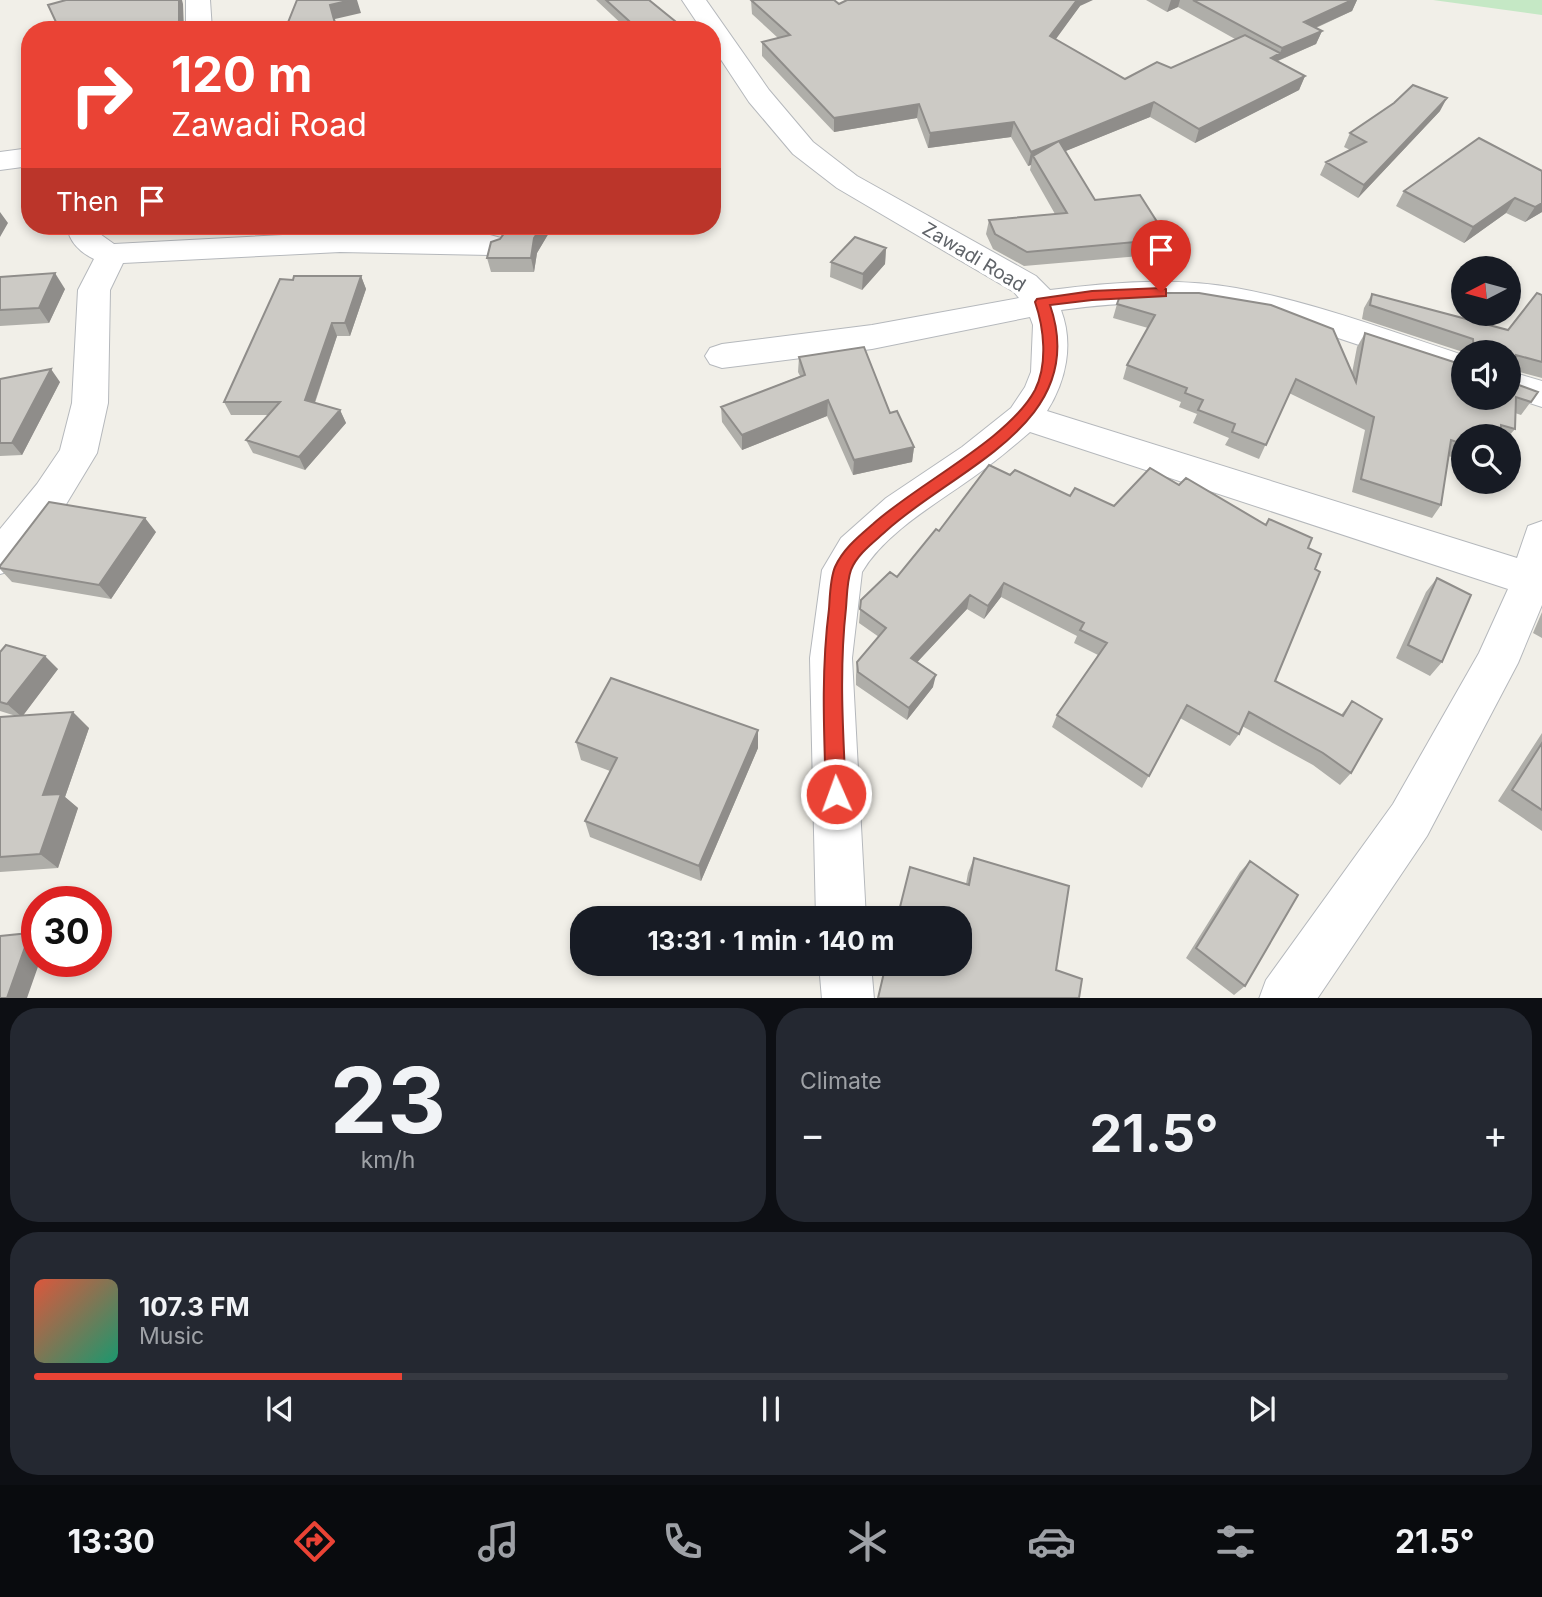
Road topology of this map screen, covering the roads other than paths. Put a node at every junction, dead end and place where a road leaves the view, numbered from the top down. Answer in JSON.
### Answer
{"nodes":[{"id":1,"x":198,"y":0,"type":"edge"},
{"id":2,"x":696,"y":0,"type":"edge"},
{"id":3,"x":199,"y":21,"type":"edge"},
{"id":4,"x":710,"y":21,"type":"edge"},
{"id":5,"x":721,"y":38,"type":"edge"},
{"id":6,"x":21,"y":158,"type":"edge"},
{"id":7,"x":0,"y":161,"type":"edge"},
{"id":8,"x":84,"y":235,"type":"edge"},
{"id":9,"x":490,"y":245,"type":"edge"},
{"id":10,"x":112,"y":254,"type":"junction"},
{"id":11,"x":1042,"y":302,"type":"junction"},
{"id":12,"x":722,"y":356,"type":"dead end"},
{"id":13,"x":1451,"y":363,"type":"edge"},
{"id":14,"x":1521,"y":387,"type":"edge"},
{"id":15,"x":1542,"y":394,"type":"edge"},
{"id":16,"x":1024,"y":417,"type":"junction"},
{"id":17,"x":0,"y":558,"type":"edge"},
{"id":18,"x":1537,"y":558,"type":"edge"},
{"id":19,"x":841,"y":906,"type":"edge"},
{"id":20,"x":846,"y":976,"type":"edge"},
{"id":21,"x":848,"y":998,"type":"edge"},
{"id":22,"x":1286,"y":998,"type":"edge"}],
"edges":[{"from":1,"to":3,"type":"street"},
{"from":2,"to":4,"type":"street","name":"Zawadi Road"},
{"from":5,"to":11,"type":"street","name":"Zawadi Road"},
{"from":6,"to":7,"type":"street"},
{"from":8,"to":10,"type":"street"},
{"from":9,"to":10,"type":"street"},
{"from":10,"to":17,"type":"street"},
{"from":11,"to":12,"type":"street"},
{"from":11,"to":13,"type":"street","name":"Zawadi Road"},
{"from":11,"to":16,"type":"street"},
{"from":14,"to":15,"type":"street"},
{"from":16,"to":18,"type":"street"},
{"from":16,"to":19,"type":"street"},
{"from":18,"to":22,"type":"street"},
{"from":20,"to":21,"type":"street"}]}
